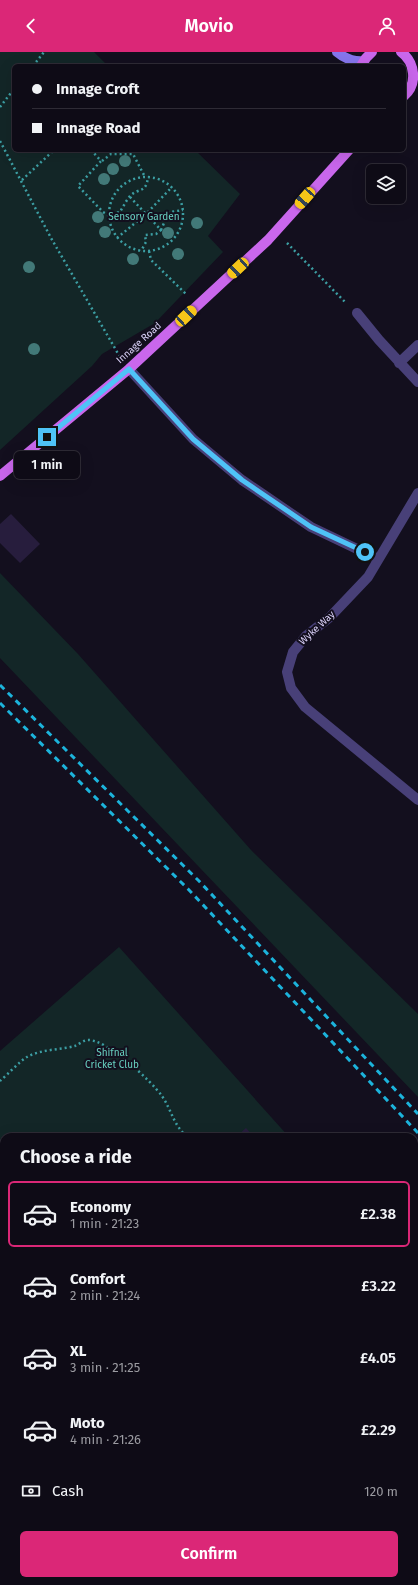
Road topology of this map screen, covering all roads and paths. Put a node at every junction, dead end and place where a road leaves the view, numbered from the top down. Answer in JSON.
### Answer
{"nodes":[{"id":1,"x":44,"y":52,"type":"edge"},
{"id":2,"x":337,"y":52,"type":"edge"},
{"id":3,"x":372,"y":52,"type":"edge"},
{"id":4,"x":401,"y":52,"type":"edge"},
{"id":5,"x":35,"y":64,"type":"edge"},
{"id":6,"x":362,"y":64,"type":"edge"},
{"id":7,"x":12,"y":91,"type":"edge"},
{"id":8,"x":406,"y":95,"type":"edge"},
{"id":9,"x":418,"y":96,"type":"edge"},
{"id":10,"x":0,"y":107,"type":"edge"},
{"id":11,"x":0,"y":140,"type":"edge"},
{"id":12,"x":52,"y":152,"type":"edge"},
{"id":13,"x":93,"y":152,"type":"edge"},
{"id":14,"x":340,"y":152,"type":"edge"},
{"id":15,"x":347,"y":152,"type":"edge"},
{"id":16,"x":102,"y":161,"type":"junction"},
{"id":17,"x":334,"y":165,"type":"junction"},
{"id":18,"x":146,"y":177,"type":"junction"},
{"id":19,"x":22,"y":180,"type":"junction"},
{"id":20,"x":172,"y":187,"type":"junction"},
{"id":21,"x":130,"y":196,"type":"junction"},
{"id":22,"x":183,"y":210,"type":"junction"},
{"id":23,"x":146,"y":214,"type":"junction"},
{"id":24,"x":108,"y":215,"type":"junction"},
{"id":25,"x":160,"y":230,"type":"junction"},
{"id":26,"x":276,"y":231,"type":"junction"},
{"id":27,"x":117,"y":238,"type":"junction"},
{"id":28,"x":141,"y":251,"type":"junction"},
{"id":29,"x":149,"y":251,"type":"junction"},
{"id":30,"x":197,"y":306,"type":"junction"},
{"id":31,"x":357,"y":313,"type":"joint"},
{"id":32,"x":418,"y":345,"type":"edge"},
{"id":33,"x":399,"y":363,"type":"junction"},
{"id":34,"x":129,"y":369,"type":"junction"},
{"id":35,"x":418,"y":382,"type":"edge"},
{"id":36,"x":0,"y":476,"type":"edge"},
{"id":37,"x":418,"y":493,"type":"edge"},
{"id":38,"x":378,"y":559,"type":"junction"},
{"id":39,"x":417,"y":797,"type":"edge"},
{"id":40,"x":0,"y":1081,"type":"edge"},
{"id":41,"x":183,"y":1133,"type":"edge"}],
"edges":[{"from":1,"to":5,"type":"path"},
{"from":2,"to":6,"type":"street"},
{"from":3,"to":6,"type":"main road"},
{"from":4,"to":8,"type":"main road"},
{"from":7,"to":10,"type":"path"},
{"from":8,"to":9,"type":"main road"},
{"from":11,"to":19,"type":"path"},
{"from":12,"to":19,"type":"path"},
{"from":13,"to":16,"type":"path"},
{"from":14,"to":17,"type":"main road"},
{"from":15,"to":17,"type":"main road"},
{"from":16,"to":18,"type":"path"},
{"from":16,"to":24,"type":"path"},
{"from":17,"to":26,"type":"main road","name":"Innage Road"},
{"from":18,"to":20,"type":"path"},
{"from":18,"to":21,"type":"path"},
{"from":18,"to":24,"type":"path"},
{"from":19,"to":34,"type":"path"},
{"from":20,"to":22,"type":"path"},
{"from":20,"to":23,"type":"path"},
{"from":21,"to":23,"type":"path"},
{"from":21,"to":24,"type":"path"},
{"from":22,"to":25,"type":"path"},
{"from":22,"to":29,"type":"path"},
{"from":23,"to":25,"type":"path"},
{"from":23,"to":27,"type":"path"},
{"from":24,"to":27,"type":"path"},
{"from":25,"to":28,"type":"path"},
{"from":26,"to":30,"type":"main road","name":"Innage Road"},
{"from":26,"to":31,"type":"path"},
{"from":27,"to":28,"type":"path"},
{"from":28,"to":29,"type":"path"},
{"from":29,"to":30,"type":"path"},
{"from":30,"to":34,"type":"main road","name":"Innage Road"},
{"from":31,"to":33,"type":"street"},
{"from":32,"to":33,"type":"street"},
{"from":33,"to":35,"type":"street"},
{"from":34,"to":36,"type":"main road","name":"Innage Road"},
{"from":34,"to":38,"type":"street"},
{"from":37,"to":38,"type":"street","name":"Wyke Way"},
{"from":38,"to":39,"type":"street","name":"Wyke Way"},
{"from":40,"to":41,"type":"path"}]}
